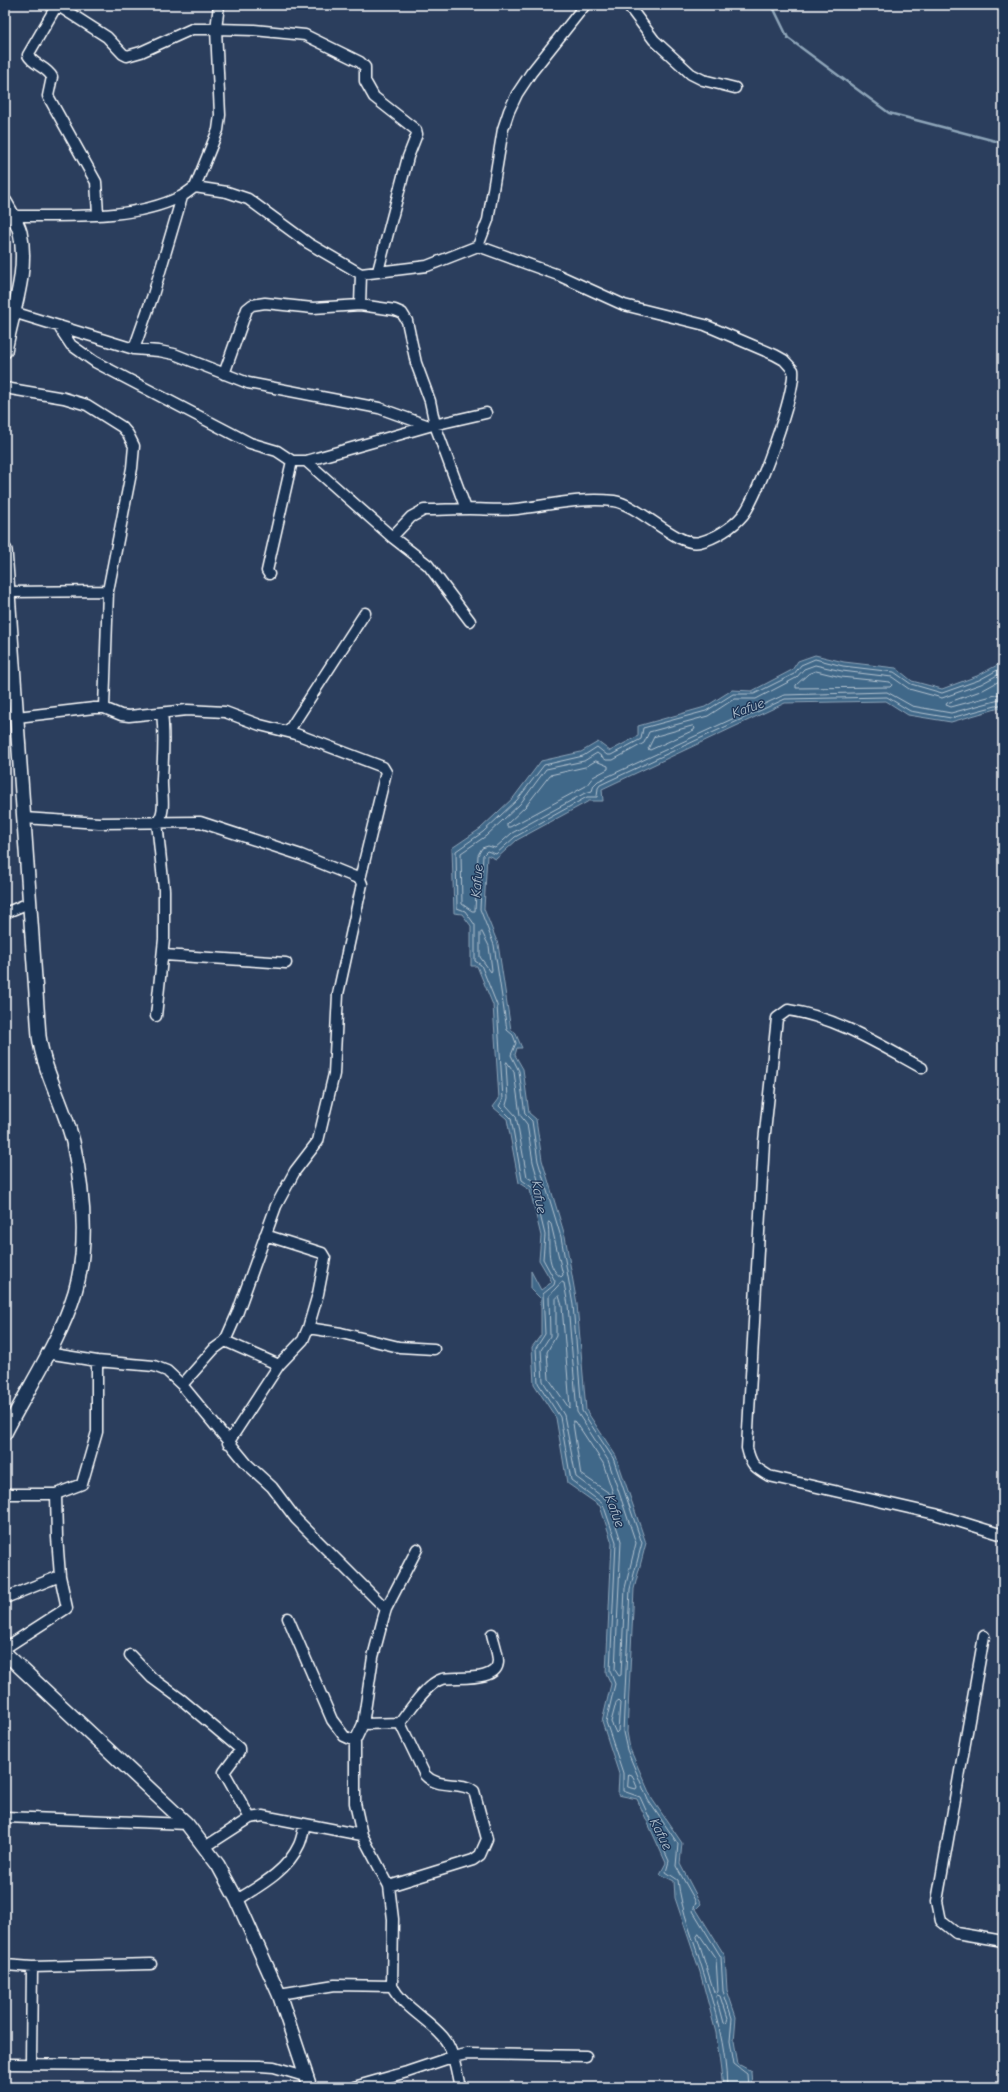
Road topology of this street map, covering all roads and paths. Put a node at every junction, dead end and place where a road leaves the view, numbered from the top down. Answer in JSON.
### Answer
{"nodes":[{"id":1,"x":57,"y":5,"type":"edge"},
{"id":2,"x":219,"y":5,"type":"edge"},
{"id":3,"x":585,"y":5,"type":"edge"},
{"id":4,"x":628,"y":5,"type":"edge"},
{"id":5,"x":216,"y":29,"type":"junction"},
{"id":6,"x":735,"y":88,"type":"dead end"},
{"id":7,"x":195,"y":187,"type":"junction"},
{"id":8,"x":182,"y":197,"type":"junction"},
{"id":9,"x":5,"y":202,"type":"edge"},
{"id":10,"x":98,"y":214,"type":"junction"},
{"id":11,"x":13,"y":216,"type":"junction"},
{"id":12,"x":478,"y":246,"type":"junction"},
{"id":13,"x":378,"y":271,"type":"junction"},
{"id":14,"x":360,"y":274,"type":"junction"},
{"id":15,"x":360,"y":305,"type":"junction"},
{"id":16,"x":13,"y":312,"type":"junction"},
{"id":17,"x":59,"y":327,"type":"junction"},
{"id":18,"x":134,"y":349,"type":"junction"},
{"id":19,"x":5,"y":351,"type":"edge"},
{"id":20,"x":224,"y":374,"type":"junction"},
{"id":21,"x":5,"y":388,"type":"edge"},
{"id":22,"x":486,"y":413,"type":"dead end"},
{"id":23,"x":432,"y":425,"type":"junction"},
{"id":24,"x":292,"y":461,"type":"junction"},
{"id":25,"x":306,"y":461,"type":"junction"},
{"id":26,"x":466,"y":509,"type":"junction"},
{"id":27,"x":392,"y":537,"type":"junction"},
{"id":28,"x":5,"y":550,"type":"edge"},
{"id":29,"x":269,"y":574,"type":"dead end"},
{"id":30,"x":108,"y":591,"type":"junction"},
{"id":31,"x":8,"y":592,"type":"junction"},
{"id":32,"x":365,"y":613,"type":"dead end"},
{"id":33,"x":470,"y":620,"type":"dead end"},
{"id":34,"x":104,"y":708,"type":"junction"},
{"id":35,"x":162,"y":713,"type":"junction"},
{"id":36,"x":17,"y":717,"type":"junction"},
{"id":37,"x":288,"y":732,"type":"junction"},
{"id":38,"x":24,"y":818,"type":"junction"},
{"id":39,"x":157,"y":822,"type":"junction"},
{"id":40,"x":360,"y":879,"type":"junction"},
{"id":41,"x":29,"y":903,"type":"junction"},
{"id":42,"x":5,"y":913,"type":"edge"},
{"id":43,"x":164,"y":955,"type":"junction"},
{"id":44,"x":286,"y":963,"type":"dead end"},
{"id":45,"x":156,"y":1016,"type":"dead end"},
{"id":46,"x":922,"y":1068,"type":"dead end"},
{"id":47,"x":265,"y":1234,"type":"junction"},
{"id":48,"x":308,"y":1328,"type":"junction"},
{"id":49,"x":225,"y":1341,"type":"junction"},
{"id":50,"x":434,"y":1349,"type":"dead end"},
{"id":51,"x":47,"y":1353,"type":"junction"},
{"id":52,"x":97,"y":1361,"type":"junction"},
{"id":53,"x":279,"y":1365,"type":"junction"},
{"id":54,"x":182,"y":1385,"type":"junction"},
{"id":55,"x":5,"y":1433,"type":"edge"},
{"id":56,"x":228,"y":1443,"type":"junction"},
{"id":57,"x":5,"y":1494,"type":"edge"},
{"id":58,"x":56,"y":1494,"type":"junction"},
{"id":59,"x":1003,"y":1535,"type":"edge"},
{"id":60,"x":417,"y":1549,"type":"dead end"},
{"id":61,"x":60,"y":1576,"type":"junction"},
{"id":62,"x":5,"y":1598,"type":"edge"},
{"id":63,"x":386,"y":1609,"type":"junction"},
{"id":64,"x":288,"y":1618,"type":"dead end"},
{"id":65,"x":492,"y":1634,"type":"dead end"},
{"id":66,"x":984,"y":1636,"type":"dead end"},
{"id":67,"x":5,"y":1648,"type":"edge"},
{"id":68,"x":5,"y":1653,"type":"edge"},
{"id":69,"x":130,"y":1655,"type":"dead end"},
{"id":70,"x":400,"y":1723,"type":"junction"},
{"id":71,"x":363,"y":1724,"type":"junction"},
{"id":72,"x":355,"y":1741,"type":"junction"},
{"id":73,"x":5,"y":1817,"type":"edge"},
{"id":74,"x":250,"y":1818,"type":"junction"},
{"id":75,"x":187,"y":1824,"type":"junction"},
{"id":76,"x":305,"y":1824,"type":"junction"},
{"id":77,"x":362,"y":1835,"type":"junction"},
{"id":78,"x":205,"y":1847,"type":"junction"},
{"id":79,"x":390,"y":1886,"type":"junction"},
{"id":80,"x":237,"y":1900,"type":"junction"},
{"id":81,"x":1003,"y":1941,"type":"edge"},
{"id":82,"x":151,"y":1964,"type":"dead end"},
{"id":83,"x":5,"y":1965,"type":"edge"},
{"id":84,"x":32,"y":1967,"type":"junction"},
{"id":85,"x":392,"y":1986,"type":"junction"},
{"id":86,"x":279,"y":1994,"type":"junction"},
{"id":87,"x":452,"y":2056,"type":"junction"},
{"id":88,"x":586,"y":2056,"type":"dead end"},
{"id":89,"x":5,"y":2064,"type":"edge"},
{"id":90,"x":31,"y":2064,"type":"junction"},
{"id":91,"x":309,"y":2082,"type":"edge"},
{"id":92,"x":354,"y":2087,"type":"edge"},
{"id":93,"x":460,"y":2087,"type":"edge"}],
"edges":[{"from":1,"to":5,"type":"street"},
{"from":1,"to":10,"type":"street"},
{"from":2,"to":5,"type":"street"},
{"from":3,"to":12,"type":"street"},
{"from":4,"to":6,"type":"street"},
{"from":5,"to":7,"type":"street"},
{"from":5,"to":13,"type":"street"},
{"from":7,"to":8,"type":"street"},
{"from":7,"to":14,"type":"street"},
{"from":8,"to":10,"type":"street"},
{"from":8,"to":18,"type":"street"},
{"from":9,"to":11,"type":"street"},
{"from":10,"to":11,"type":"street"},
{"from":11,"to":16,"type":"street"},
{"from":12,"to":13,"type":"street"},
{"from":12,"to":26,"type":"street"},
{"from":13,"to":14,"type":"street"},
{"from":14,"to":15,"type":"street"},
{"from":15,"to":20,"type":"street"},
{"from":15,"to":23,"type":"street"},
{"from":16,"to":17,"type":"street"},
{"from":16,"to":19,"type":"street"},
{"from":17,"to":18,"type":"street"},
{"from":17,"to":24,"type":"street"},
{"from":18,"to":20,"type":"street"},
{"from":20,"to":23,"type":"street"},
{"from":21,"to":30,"type":"street"},
{"from":22,"to":23,"type":"street"},
{"from":23,"to":25,"type":"street"},
{"from":23,"to":26,"type":"street"},
{"from":24,"to":25,"type":"street"},
{"from":24,"to":29,"type":"street"},
{"from":25,"to":27,"type":"street"},
{"from":26,"to":27,"type":"street"},
{"from":27,"to":33,"type":"street"},
{"from":28,"to":31,"type":"street"},
{"from":30,"to":31,"type":"street"},
{"from":30,"to":34,"type":"street"},
{"from":31,"to":36,"type":"street"},
{"from":32,"to":37,"type":"street"},
{"from":34,"to":35,"type":"street"},
{"from":34,"to":36,"type":"street"},
{"from":35,"to":37,"type":"street"},
{"from":35,"to":39,"type":"street"},
{"from":36,"to":38,"type":"street"},
{"from":37,"to":40,"type":"street"},
{"from":38,"to":39,"type":"street"},
{"from":38,"to":41,"type":"street"},
{"from":39,"to":40,"type":"street"},
{"from":39,"to":43,"type":"street"},
{"from":40,"to":47,"type":"street"},
{"from":41,"to":42,"type":"street"},
{"from":41,"to":51,"type":"street"},
{"from":43,"to":44,"type":"street"},
{"from":43,"to":45,"type":"street"},
{"from":46,"to":59,"type":"street"},
{"from":47,"to":48,"type":"street"},
{"from":47,"to":49,"type":"street"},
{"from":48,"to":50,"type":"street"},
{"from":48,"to":53,"type":"street"},
{"from":49,"to":53,"type":"street"},
{"from":49,"to":54,"type":"street"},
{"from":51,"to":52,"type":"street"},
{"from":51,"to":55,"type":"street"},
{"from":52,"to":54,"type":"street"},
{"from":52,"to":58,"type":"street"},
{"from":53,"to":56,"type":"street"},
{"from":54,"to":56,"type":"street"},
{"from":56,"to":63,"type":"street"},
{"from":57,"to":58,"type":"street"},
{"from":58,"to":61,"type":"street"},
{"from":60,"to":63,"type":"street"},
{"from":61,"to":62,"type":"street"},
{"from":61,"to":67,"type":"street"},
{"from":63,"to":71,"type":"street"},
{"from":64,"to":72,"type":"street"},
{"from":65,"to":70,"type":"street"},
{"from":66,"to":81,"type":"street"},
{"from":68,"to":75,"type":"street"},
{"from":69,"to":74,"type":"street"},
{"from":70,"to":71,"type":"street"},
{"from":70,"to":79,"type":"street"},
{"from":71,"to":72,"type":"street"},
{"from":72,"to":77,"type":"street"},
{"from":73,"to":75,"type":"street"},
{"from":74,"to":76,"type":"street"},
{"from":74,"to":78,"type":"street"},
{"from":75,"to":78,"type":"street"},
{"from":76,"to":77,"type":"street"},
{"from":76,"to":80,"type":"street"},
{"from":77,"to":79,"type":"street"},
{"from":78,"to":80,"type":"street"},
{"from":79,"to":85,"type":"street"},
{"from":80,"to":86,"type":"street"},
{"from":82,"to":84,"type":"street"},
{"from":83,"to":84,"type":"street"},
{"from":84,"to":90,"type":"street"},
{"from":85,"to":86,"type":"street"},
{"from":85,"to":87,"type":"street"},
{"from":86,"to":91,"type":"street"},
{"from":87,"to":88,"type":"street"},
{"from":87,"to":92,"type":"street"},
{"from":87,"to":93,"type":"street"},
{"from":89,"to":90,"type":"street"},
{"from":90,"to":91,"type":"street"}]}
